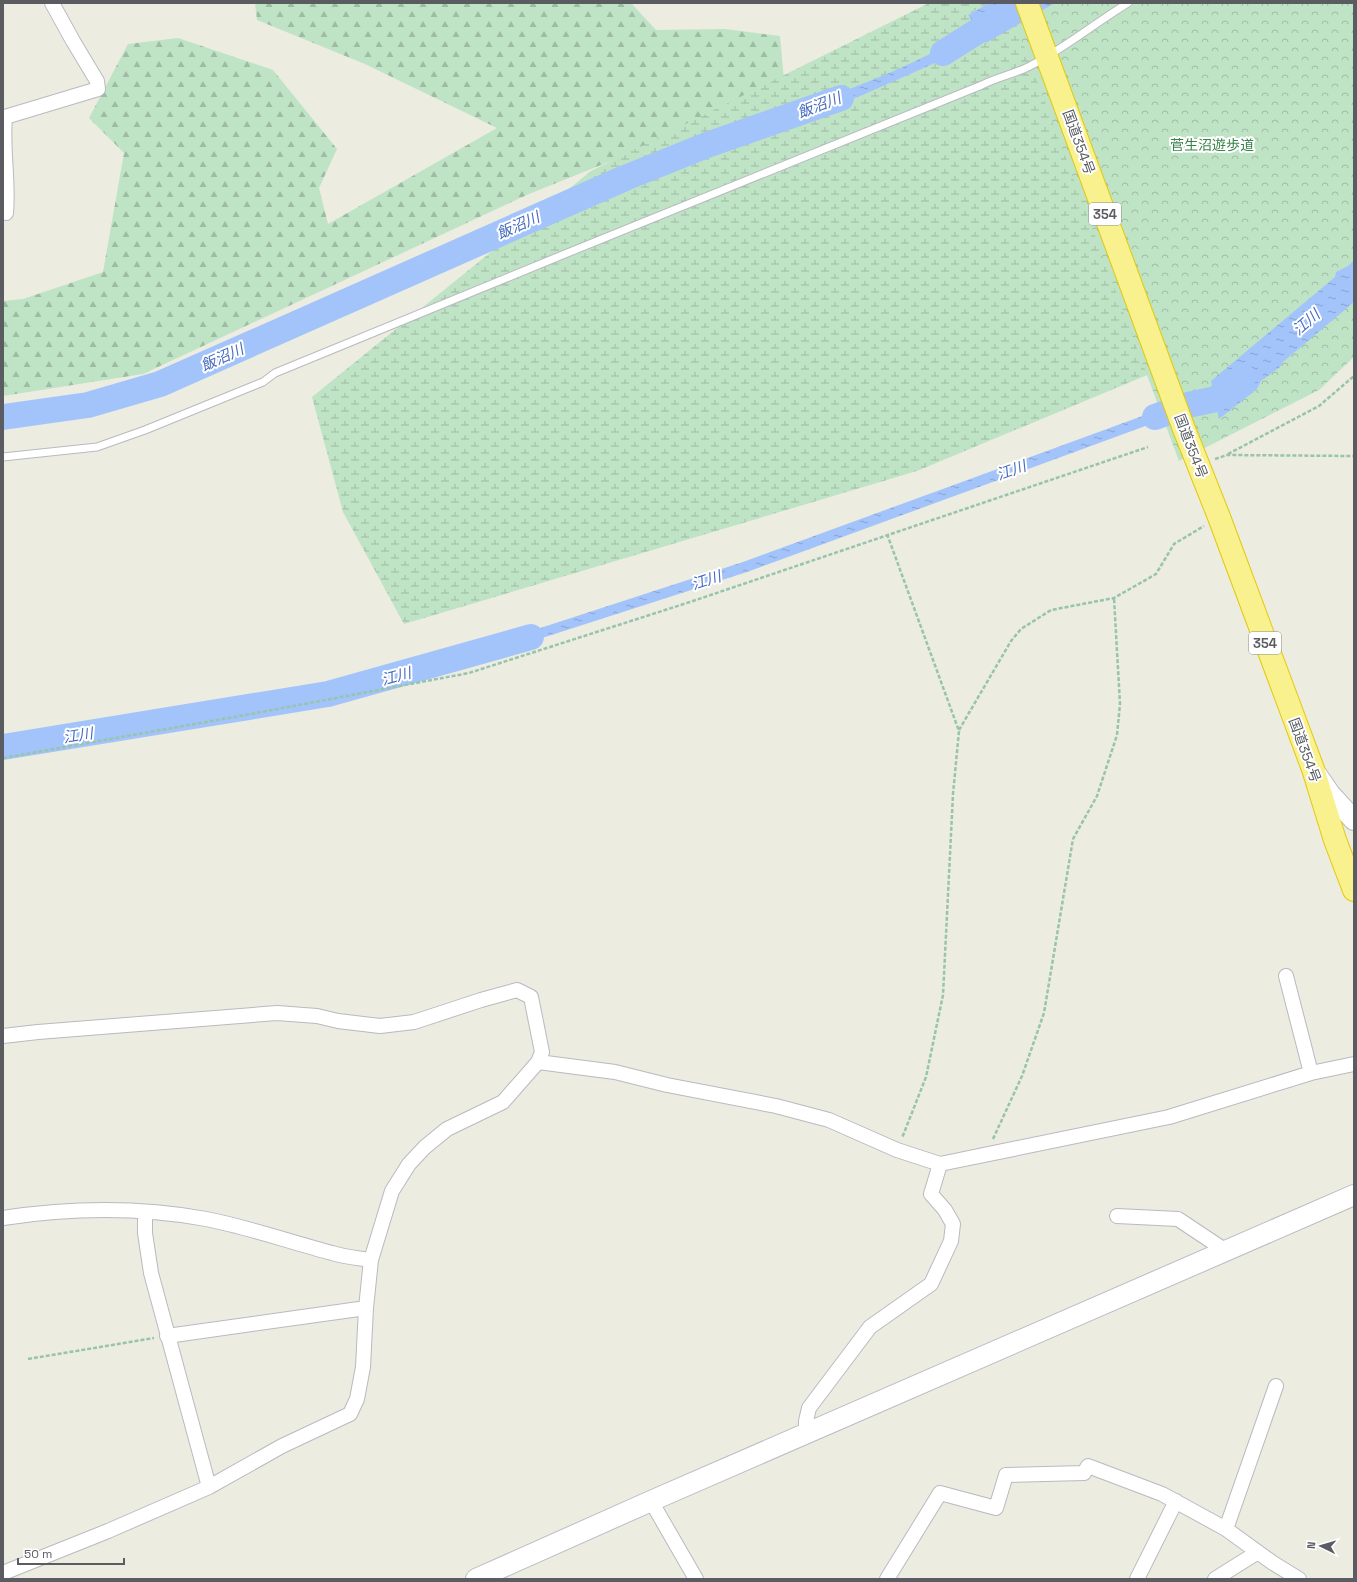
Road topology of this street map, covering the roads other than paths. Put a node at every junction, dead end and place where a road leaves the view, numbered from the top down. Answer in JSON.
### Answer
{"nodes":[{"id":1,"x":52,"y":3,"type":"edge"},
{"id":2,"x":1027,"y":3,"type":"edge"},
{"id":3,"x":1128,"y":3,"type":"edge"},
{"id":4,"x":1045,"y":51,"type":"junction"},
{"id":5,"x":6,"y":213,"type":"dead end"},
{"id":6,"x":3,"y":457,"type":"edge"},
{"id":7,"x":1313,"y":769,"type":"junction"},
{"id":8,"x":1354,"y":820,"type":"edge"},
{"id":9,"x":1354,"y":890,"type":"edge"},
{"id":10,"x":1286,"y":976,"type":"dead end"},
{"id":11,"x":3,"y":1036,"type":"edge"},
{"id":12,"x":538,"y":1062,"type":"junction"},
{"id":13,"x":1354,"y":1064,"type":"edge"},
{"id":14,"x":1311,"y":1073,"type":"junction"},
{"id":15,"x":940,"y":1164,"type":"junction"},
{"id":16,"x":1354,"y":1195,"type":"edge"},
{"id":17,"x":145,"y":1212,"type":"junction"},
{"id":18,"x":1117,"y":1216,"type":"dead end"},
{"id":19,"x":3,"y":1218,"type":"edge"},
{"id":20,"x":1226,"y":1251,"type":"junction"},
{"id":21,"x":371,"y":1260,"type":"junction"},
{"id":22,"x":366,"y":1308,"type":"junction"},
{"id":23,"x":167,"y":1336,"type":"junction"},
{"id":24,"x":1276,"y":1386,"type":"dead end"},
{"id":25,"x":806,"y":1434,"type":"junction"},
{"id":26,"x":209,"y":1487,"type":"junction"},
{"id":27,"x":651,"y":1501,"type":"junction"},
{"id":28,"x":1176,"y":1501,"type":"junction"},
{"id":29,"x":1226,"y":1529,"type":"junction"},
{"id":30,"x":1258,"y":1552,"type":"junction"},
{"id":31,"x":4,"y":1574,"type":"edge"},
{"id":32,"x":476,"y":1579,"type":"edge"},
{"id":33,"x":696,"y":1579,"type":"edge"},
{"id":34,"x":886,"y":1579,"type":"edge"},
{"id":35,"x":1137,"y":1579,"type":"edge"},
{"id":36,"x":1215,"y":1579,"type":"edge"},
{"id":37,"x":1299,"y":1579,"type":"edge"}],
"edges":[{"from":1,"to":5,"type":"street"},
{"from":2,"to":4,"type":"highway","name":"国道354号","number":"354"},
{"from":3,"to":4,"type":"lane"},
{"from":4,"to":6,"type":"lane"},
{"from":4,"to":7,"type":"highway","name":"国道354号","number":"354"},
{"from":7,"to":8,"type":"street"},
{"from":7,"to":9,"type":"highway","name":"国道354号","number":"354"},
{"from":10,"to":14,"type":"street"},
{"from":11,"to":12,"type":"street"},
{"from":12,"to":15,"type":"street"},
{"from":12,"to":21,"type":"street"},
{"from":13,"to":14,"type":"street"},
{"from":14,"to":15,"type":"street"},
{"from":15,"to":25,"type":"street"},
{"from":16,"to":20,"type":"street"},
{"from":17,"to":19,"type":"street"},
{"from":17,"to":21,"type":"street"},
{"from":17,"to":23,"type":"street"},
{"from":18,"to":20,"type":"street"},
{"from":20,"to":25,"type":"street"},
{"from":21,"to":22,"type":"street"},
{"from":22,"to":23,"type":"street"},
{"from":22,"to":26,"type":"street"},
{"from":23,"to":26,"type":"street"},
{"from":24,"to":29,"type":"street"},
{"from":25,"to":27,"type":"street"},
{"from":26,"to":31,"type":"street"},
{"from":27,"to":32,"type":"street"},
{"from":27,"to":33,"type":"street"},
{"from":28,"to":29,"type":"street"},
{"from":28,"to":34,"type":"street"},
{"from":28,"to":35,"type":"street"},
{"from":29,"to":30,"type":"street"},
{"from":30,"to":36,"type":"street"},
{"from":30,"to":37,"type":"street"}]}
